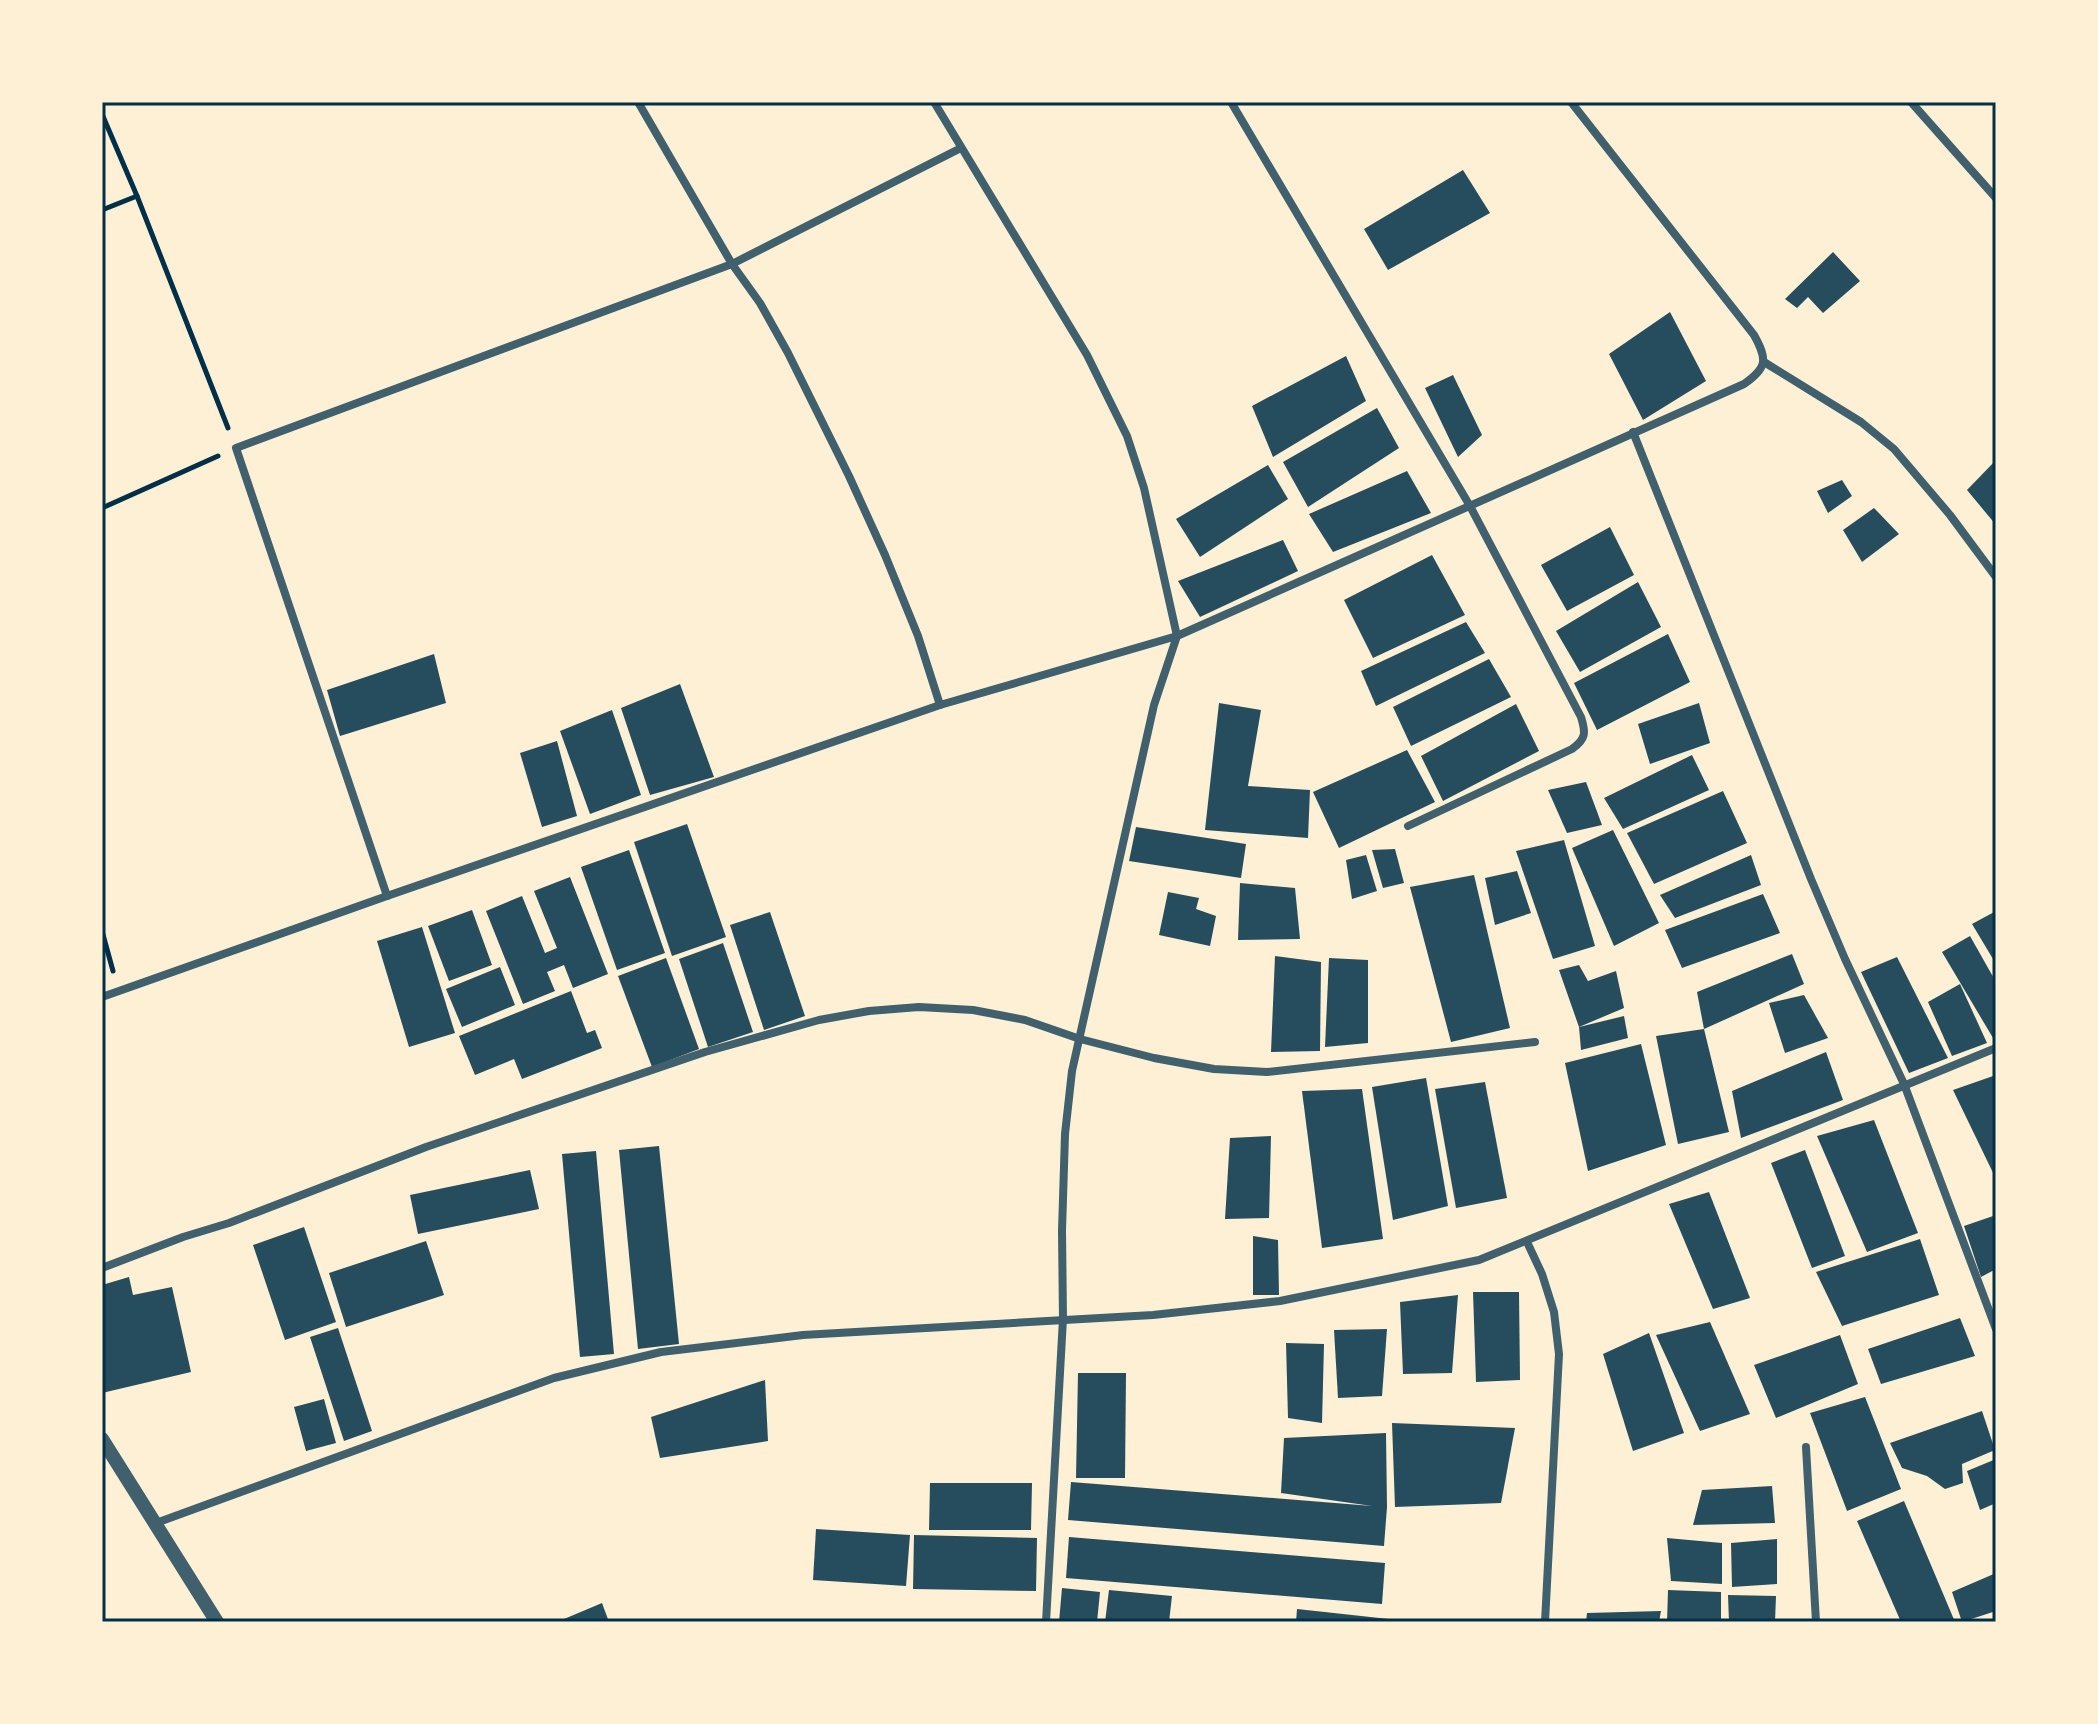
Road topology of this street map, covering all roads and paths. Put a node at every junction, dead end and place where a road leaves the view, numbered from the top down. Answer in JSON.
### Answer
{"nodes":[{"id":1,"x":638,"y":102,"type":"edge"},
{"id":2,"x":934,"y":102,"type":"edge"},
{"id":3,"x":1231,"y":102,"type":"edge"},
{"id":4,"x":1571,"y":102,"type":"edge"},
{"id":5,"x":1911,"y":102,"type":"edge"},
{"id":6,"x":102,"y":114,"type":"edge"},
{"id":7,"x":961,"y":148,"type":"junction"},
{"id":8,"x":137,"y":196,"type":"junction"},
{"id":9,"x":1996,"y":198,"type":"edge"},
{"id":10,"x":102,"y":210,"type":"edge"},
{"id":11,"x":732,"y":264,"type":"junction"},
{"id":12,"x":1764,"y":362,"type":"junction"},
{"id":13,"x":1633,"y":432,"type":"junction"},
{"id":14,"x":236,"y":448,"type":"junction"},
{"id":15,"x":1470,"y":506,"type":"junction"},
{"id":16,"x":102,"y":508,"type":"edge"},
{"id":17,"x":1996,"y":577,"type":"edge"},
{"id":18,"x":1177,"y":636,"type":"junction"},
{"id":19,"x":940,"y":705,"type":"junction"},
{"id":20,"x":1408,"y":826,"type":"dead end"},
{"id":21,"x":387,"y":896,"type":"junction"},
{"id":22,"x":102,"y":931,"type":"edge"},
{"id":23,"x":119,"y":991,"type":"junction"},
{"id":24,"x":102,"y":997,"type":"edge"},
{"id":25,"x":1080,"y":1039,"type":"junction"},
{"id":26,"x":1535,"y":1042,"type":"dead end"},
{"id":27,"x":1996,"y":1048,"type":"edge"},
{"id":28,"x":1904,"y":1084,"type":"junction"},
{"id":29,"x":1527,"y":1242,"type":"junction"},
{"id":30,"x":102,"y":1268,"type":"edge"},
{"id":31,"x":1063,"y":1319,"type":"junction"},
{"id":32,"x":1996,"y":1329,"type":"edge"},
{"id":33,"x":102,"y":1439,"type":"edge"},
{"id":34,"x":1806,"y":1447,"type":"dead end"},
{"id":35,"x":107,"y":1458,"type":"edge"},
{"id":36,"x":156,"y":1523,"type":"junction"},
{"id":37,"x":217,"y":1622,"type":"edge"},
{"id":38,"x":1046,"y":1622,"type":"edge"},
{"id":39,"x":1545,"y":1622,"type":"edge"},
{"id":40,"x":1816,"y":1622,"type":"edge"}],
"edges":[{"from":1,"to":11,"type":"street"},
{"from":2,"to":7,"type":"street"},
{"from":3,"to":15,"type":"street"},
{"from":4,"to":12,"type":"street"},
{"from":5,"to":9,"type":"street"},
{"from":6,"to":8,"type":"path"},
{"from":7,"to":11,"type":"street"},
{"from":7,"to":18,"type":"street"},
{"from":8,"to":10,"type":"path"},
{"from":8,"to":14,"type":"path"},
{"from":11,"to":14,"type":"street"},
{"from":11,"to":19,"type":"street"},
{"from":12,"to":13,"type":"street"},
{"from":12,"to":17,"type":"street"},
{"from":13,"to":15,"type":"street"},
{"from":13,"to":28,"type":"street"},
{"from":14,"to":16,"type":"path"},
{"from":14,"to":21,"type":"street"},
{"from":15,"to":18,"type":"street"},
{"from":15,"to":20,"type":"street"},
{"from":18,"to":19,"type":"street"},
{"from":18,"to":25,"type":"street"},
{"from":19,"to":21,"type":"street"},
{"from":21,"to":23,"type":"street"},
{"from":22,"to":23,"type":"path"},
{"from":23,"to":24,"type":"street"},
{"from":25,"to":26,"type":"street"},
{"from":25,"to":30,"type":"street"},
{"from":25,"to":31,"type":"street"},
{"from":27,"to":28,"type":"street"},
{"from":28,"to":29,"type":"street"},
{"from":28,"to":32,"type":"street"},
{"from":29,"to":31,"type":"street"},
{"from":29,"to":39,"type":"street"},
{"from":31,"to":36,"type":"street"},
{"from":31,"to":38,"type":"street"},
{"from":33,"to":35,"type":"street"},
{"from":34,"to":40,"type":"street"},
{"from":35,"to":36,"type":"street"},
{"from":36,"to":37,"type":"street"}]}
